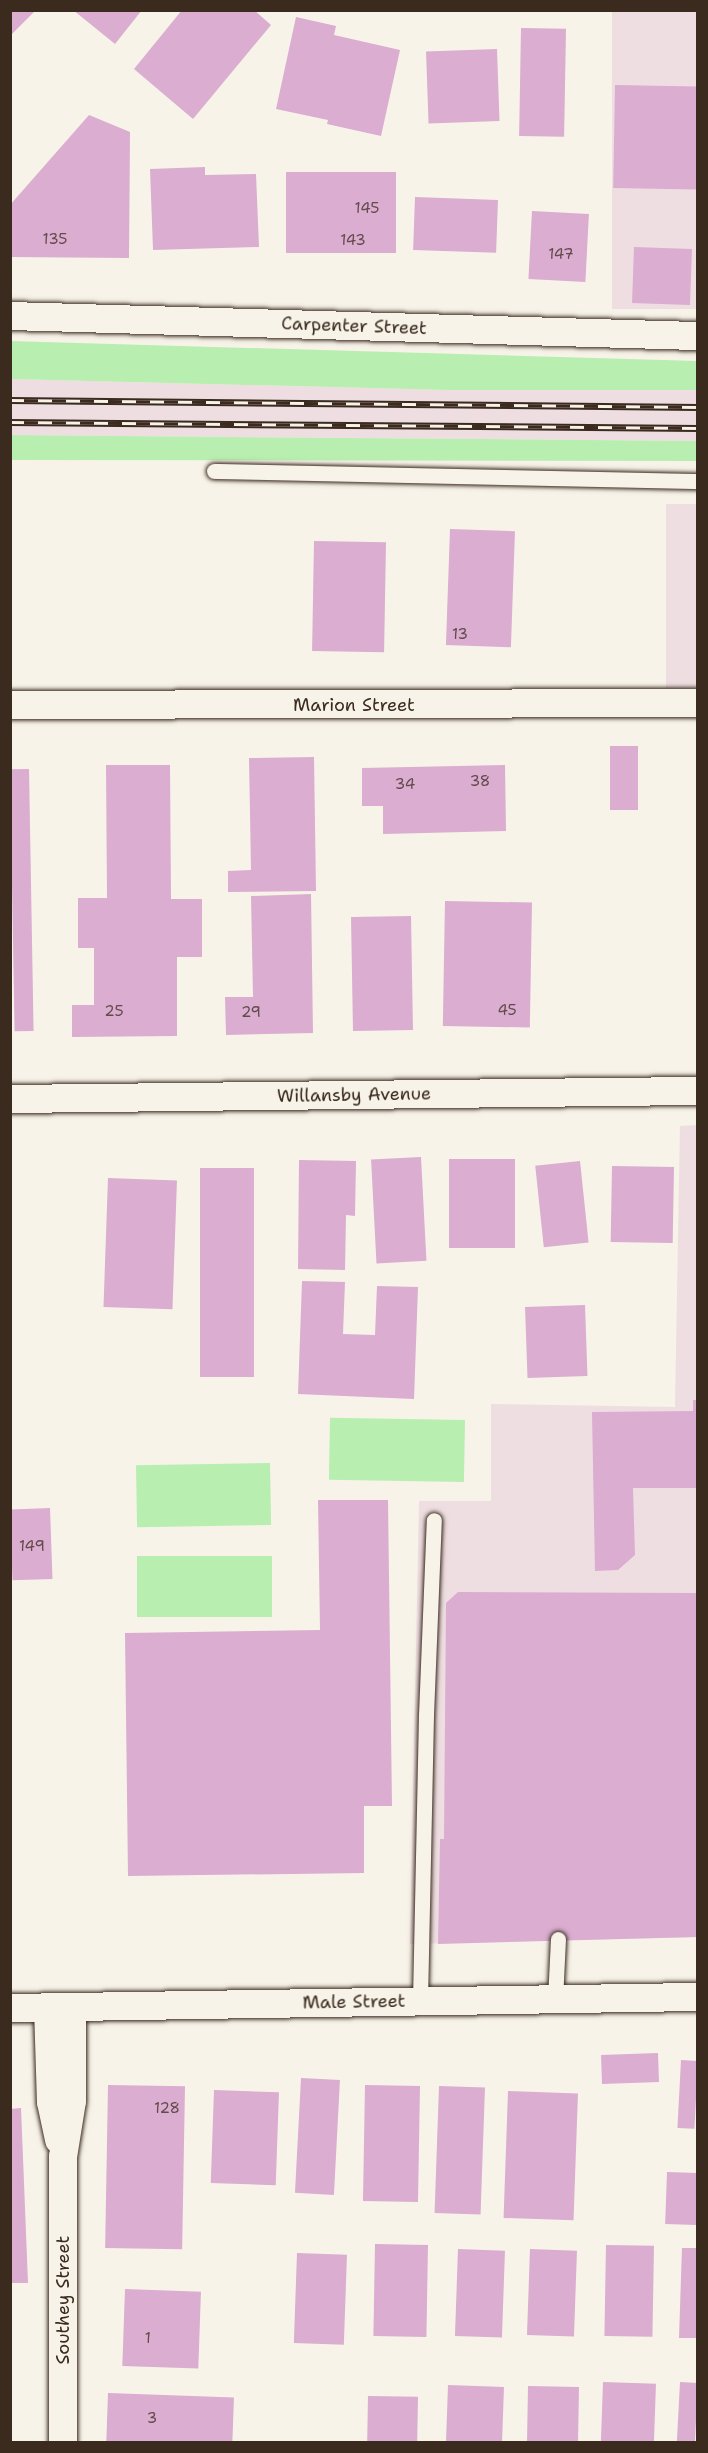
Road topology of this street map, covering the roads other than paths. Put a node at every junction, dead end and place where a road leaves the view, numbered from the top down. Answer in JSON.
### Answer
{"nodes":[{"id":1,"x":10,"y":316,"type":"edge"},
{"id":2,"x":698,"y":336,"type":"edge"},
{"id":3,"x":214,"y":471,"type":"dead end"},
{"id":4,"x":698,"y":481,"type":"edge"},
{"id":5,"x":698,"y":703,"type":"edge"},
{"id":6,"x":10,"y":705,"type":"edge"},
{"id":7,"x":698,"y":1091,"type":"edge"},
{"id":8,"x":10,"y":1099,"type":"edge"},
{"id":9,"x":434,"y":1520,"type":"dead end"},
{"id":10,"x":558,"y":1939,"type":"dead end"},
{"id":11,"x":698,"y":1997,"type":"edge"},
{"id":12,"x":555,"y":2000,"type":"junction"},
{"id":13,"x":420,"y":2001,"type":"junction"},
{"id":14,"x":60,"y":2007,"type":"junction"},
{"id":15,"x":10,"y":2008,"type":"edge"},
{"id":16,"x":63,"y":2442,"type":"edge"}],
"edges":[{"from":1,"to":2,"type":"street","name":"Carpenter Street"},
{"from":3,"to":4,"type":"lane"},
{"from":5,"to":6,"type":"street","name":"Marion Street"},
{"from":7,"to":8,"type":"street","name":"Willansby Avenue"},
{"from":9,"to":13,"type":"lane"},
{"from":10,"to":12,"type":"lane"},
{"from":11,"to":12,"type":"street","name":"Male Street"},
{"from":12,"to":13,"type":"street","name":"Male Street"},
{"from":13,"to":14,"type":"street","name":"Male Street"},
{"from":14,"to":15,"type":"street","name":"Male Street"},
{"from":14,"to":16,"type":"street","name":"Southey Street"}]}
